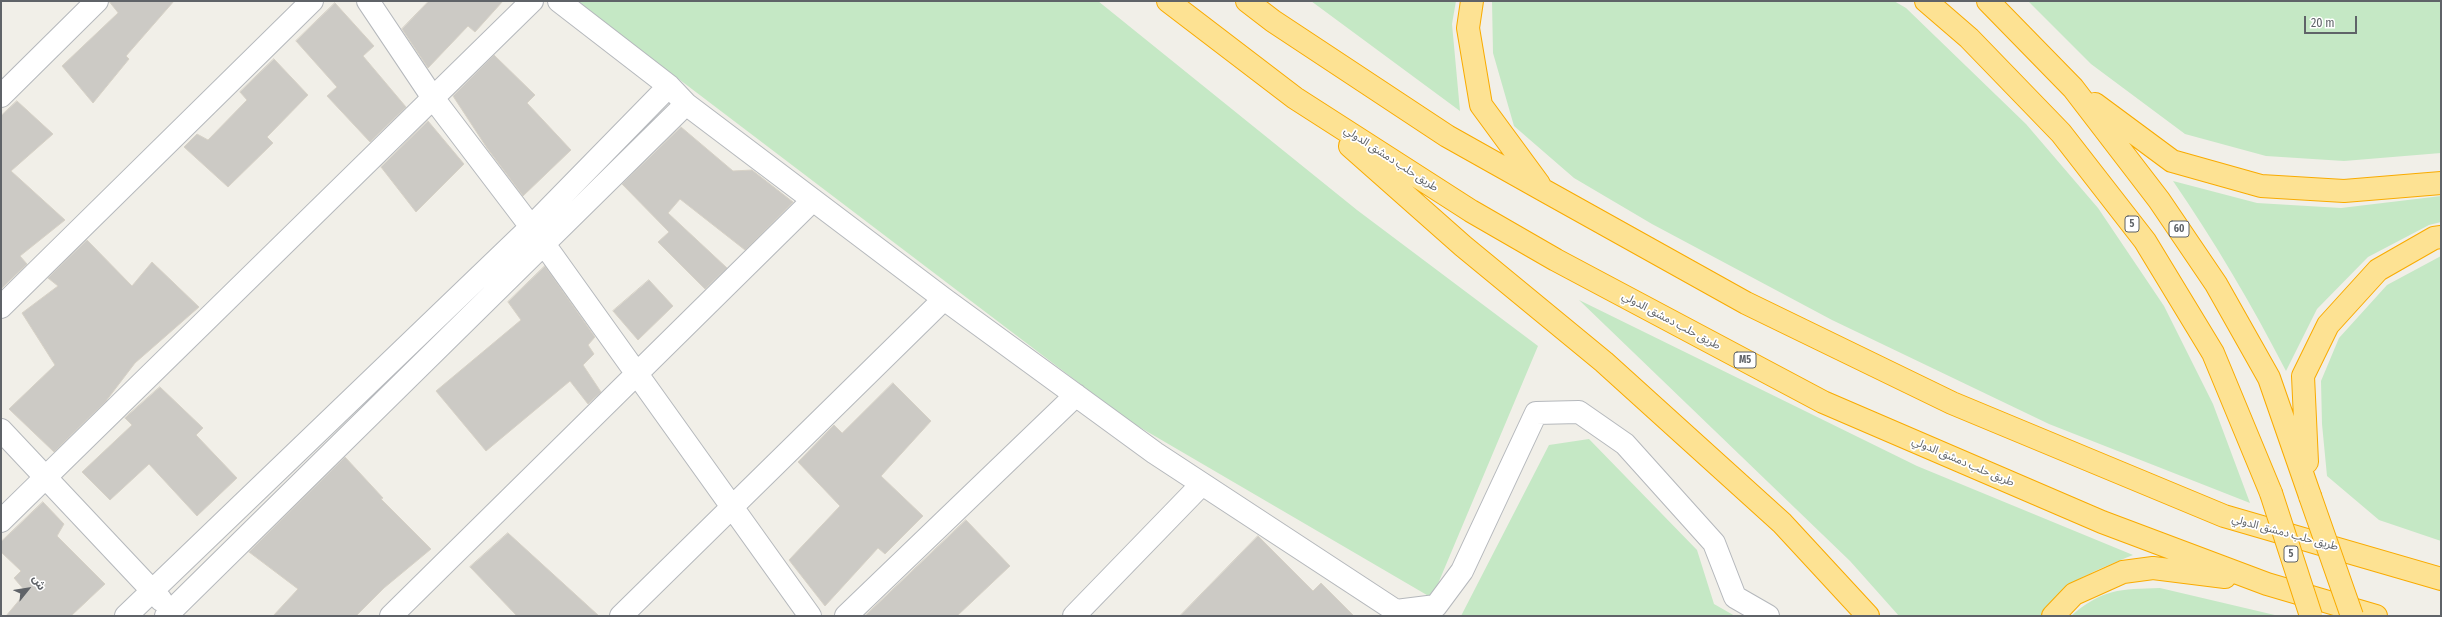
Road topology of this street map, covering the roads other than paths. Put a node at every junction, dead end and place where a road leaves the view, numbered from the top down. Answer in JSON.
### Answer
{"nodes":[{"id":1,"x":97,"y":1,"type":"edge"},
{"id":2,"x":312,"y":1,"type":"edge"},
{"id":3,"x":368,"y":1,"type":"edge"},
{"id":4,"x":532,"y":1,"type":"edge"},
{"id":5,"x":559,"y":1,"type":"edge"},
{"id":6,"x":1168,"y":1,"type":"edge"},
{"id":7,"x":1247,"y":1,"type":"edge"},
{"id":8,"x":1472,"y":1,"type":"edge"},
{"id":9,"x":1926,"y":1,"type":"edge"},
{"id":10,"x":1988,"y":1,"type":"edge"},
{"id":11,"x":669,"y":86,"type":"junction"},
{"id":12,"x":2073,"y":88,"type":"junction"},
{"id":13,"x":1,"y":96,"type":"edge"},
{"id":14,"x":433,"y":98,"type":"junction"},
{"id":15,"x":1295,"y":98,"type":"junction"},
{"id":16,"x":686,"y":104,"type":"junction"},
{"id":17,"x":2441,"y":184,"type":"edge"},
{"id":18,"x":1545,"y":191,"type":"junction"},
{"id":19,"x":813,"y":200,"type":"junction"},
{"id":20,"x":530,"y":228,"type":"junction"},
{"id":21,"x":2441,"y":237,"type":"edge"},
{"id":22,"x":544,"y":244,"type":"junction"},
{"id":23,"x":944,"y":299,"type":"junction"},
{"id":24,"x":1,"y":307,"type":"edge"},
{"id":25,"x":637,"y":374,"type":"junction"},
{"id":26,"x":1076,"y":395,"type":"junction"},
{"id":27,"x":1,"y":430,"type":"edge"},
{"id":28,"x":46,"y":477,"type":"junction"},
{"id":29,"x":1202,"y":484,"type":"junction"},
{"id":30,"x":2310,"y":496,"type":"junction"},
{"id":31,"x":732,"y":507,"type":"junction"},
{"id":32,"x":1,"y":521,"type":"edge"},
{"id":33,"x":2377,"y":559,"type":"junction"},
{"id":34,"x":2441,"y":572,"type":"edge"},
{"id":35,"x":2441,"y":579,"type":"edge"},
{"id":36,"x":2267,"y":584,"type":"junction"},
{"id":37,"x":152,"y":590,"type":"junction"},
{"id":38,"x":1393,"y":613,"type":"edge"},
{"id":39,"x":171,"y":614,"type":"edge"},
{"id":40,"x":126,"y":616,"type":"edge"},
{"id":41,"x":391,"y":616,"type":"edge"},
{"id":42,"x":621,"y":616,"type":"edge"},
{"id":43,"x":810,"y":616,"type":"edge"},
{"id":44,"x":846,"y":616,"type":"edge"},
{"id":45,"x":1074,"y":616,"type":"edge"},
{"id":46,"x":1768,"y":616,"type":"edge"},
{"id":47,"x":1868,"y":616,"type":"edge"},
{"id":48,"x":2053,"y":616,"type":"edge"},
{"id":49,"x":2311,"y":616,"type":"edge"},
{"id":50,"x":2352,"y":616,"type":"edge"},
{"id":51,"x":2376,"y":616,"type":"edge"}],
"edges":[{"from":1,"to":13,"type":"street"},
{"from":2,"to":24,"type":"street"},
{"from":3,"to":14,"type":"street"},
{"from":4,"to":14,"type":"street"},
{"from":5,"to":11,"type":"street"},
{"from":6,"to":15,"type":"highway","name":"طريق حلب دمشق الدولي","number":"M5"},
{"from":7,"to":18,"type":"highway","name":"طريق حلب دمشق الدولي"},
{"from":8,"to":18,"type":"highway"},
{"from":9,"to":49,"type":"highway","number":"5","bridge":true},
{"from":10,"to":12,"type":"highway","number":"60"},
{"from":11,"to":16,"type":"street"},
{"from":11,"to":20,"type":"street"},
{"from":12,"to":17,"type":"highway"},
{"from":12,"to":30,"type":"highway","number":"60"},
{"from":14,"to":20,"type":"street"},
{"from":14,"to":28,"type":"street"},
{"from":15,"to":36,"type":"highway","name":"طريق حلب دمشق الدولي","number":"M5"},
{"from":15,"to":47,"type":"highway"},
{"from":16,"to":19,"type":"street"},
{"from":16,"to":22,"type":"street"},
{"from":18,"to":33,"type":"highway","name":"طريق حلب دمشق الدولي"},
{"from":19,"to":23,"type":"street"},
{"from":19,"to":25,"type":"street"},
{"from":20,"to":22,"type":"street"},
{"from":20,"to":37,"type":"street"},
{"from":21,"to":30,"type":"highway"},
{"from":22,"to":25,"type":"street"},
{"from":22,"to":39,"type":"street"},
{"from":23,"to":26,"type":"street"},
{"from":23,"to":31,"type":"street"},
{"from":25,"to":31,"type":"street"},
{"from":25,"to":41,"type":"street"},
{"from":26,"to":29,"type":"street"},
{"from":26,"to":44,"type":"street"},
{"from":27,"to":28,"type":"street"},
{"from":28,"to":32,"type":"street"},
{"from":28,"to":37,"type":"street"},
{"from":29,"to":38,"type":"street"},
{"from":29,"to":45,"type":"street"},
{"from":30,"to":50,"type":"highway","bridge":true},
{"from":31,"to":42,"type":"street"},
{"from":31,"to":43,"type":"street"},
{"from":33,"to":34,"type":"highway"},
{"from":33,"to":35,"type":"highway","name":"طريق حلب دمشق الدولي"},
{"from":36,"to":48,"type":"highway"},
{"from":36,"to":51,"type":"highway","name":"طريق حلب دمشق الدولي","number":"M5"},
{"from":37,"to":39,"type":"street"},
{"from":37,"to":40,"type":"street"},
{"from":38,"to":46,"type":"street"}]}
